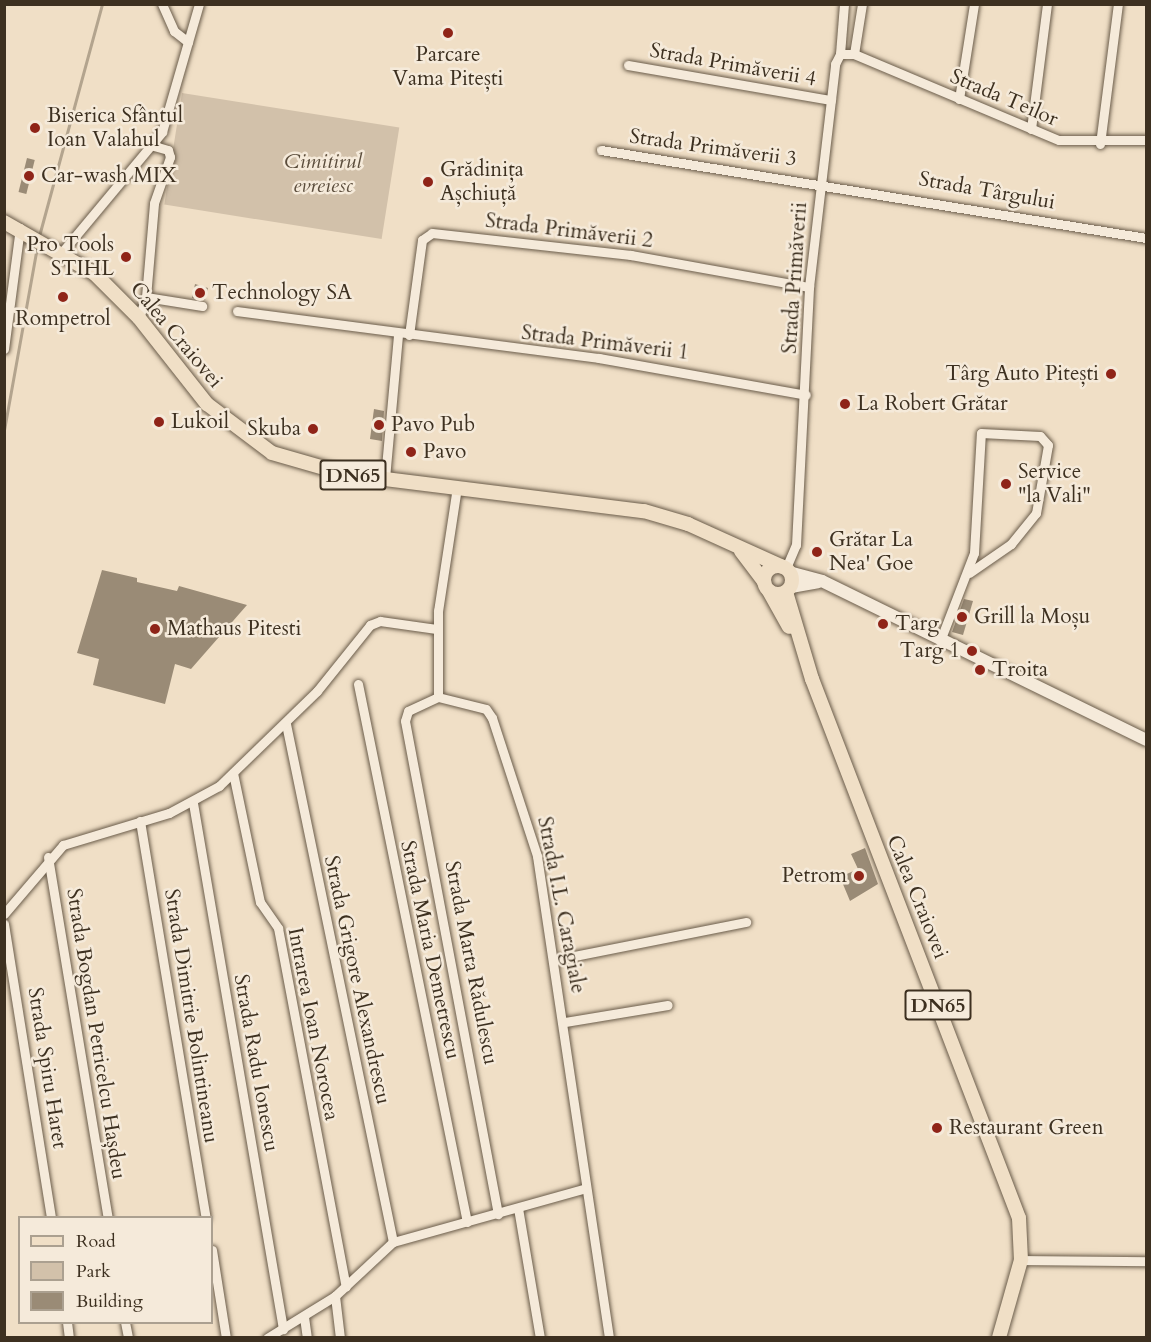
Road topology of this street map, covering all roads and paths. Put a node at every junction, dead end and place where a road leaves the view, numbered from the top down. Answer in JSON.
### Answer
{"nodes":[{"id":1,"x":162,"y":4,"type":"edge"},
{"id":2,"x":199,"y":4,"type":"edge"},
{"id":3,"x":844,"y":4,"type":"edge"},
{"id":4,"x":861,"y":4,"type":"edge"},
{"id":5,"x":974,"y":4,"type":"edge"},
{"id":6,"x":1047,"y":4,"type":"edge"},
{"id":7,"x":1118,"y":4,"type":"edge"},
{"id":8,"x":188,"y":42,"type":"junction"},
{"id":9,"x":840,"y":54,"type":"junction"},
{"id":10,"x":854,"y":54,"type":"junction"},
{"id":11,"x":628,"y":65,"type":"dead end"},
{"id":12,"x":959,"y":99,"type":"junction"},
{"id":13,"x":831,"y":100,"type":"junction"},
{"id":14,"x":1031,"y":129,"type":"junction"},
{"id":15,"x":1146,"y":140,"type":"edge"},
{"id":16,"x":1100,"y":144,"type":"junction"},
{"id":17,"x":153,"y":146,"type":"junction"},
{"id":18,"x":601,"y":150,"type":"dead end"},
{"id":19,"x":821,"y":182,"type":"junction"},
{"id":20,"x":4,"y":222,"type":"edge"},
{"id":21,"x":24,"y":230,"type":"junction"},
{"id":22,"x":1146,"y":238,"type":"edge"},
{"id":23,"x":63,"y":251,"type":"junction"},
{"id":24,"x":809,"y":287,"type":"junction"},
{"id":25,"x":146,"y":297,"type":"junction"},
{"id":26,"x":202,"y":306,"type":"dead end"},
{"id":27,"x":237,"y":311,"type":"dead end"},
{"id":28,"x":139,"y":318,"type":"junction"},
{"id":29,"x":398,"y":334,"type":"junction"},
{"id":30,"x":409,"y":335,"type":"junction"},
{"id":31,"x":4,"y":349,"type":"edge"},
{"id":32,"x":806,"y":395,"type":"junction"},
{"id":33,"x":385,"y":478,"type":"junction"},
{"id":34,"x":457,"y":487,"type":"junction"},
{"id":35,"x":740,"y":549,"type":"junction"},
{"id":36,"x":786,"y":569,"type":"junction"},
{"id":37,"x":969,"y":573,"type":"junction"},
{"id":38,"x":822,"y":581,"type":"junction"},
{"id":39,"x":766,"y":586,"type":"junction"},
{"id":40,"x":788,"y":590,"type":"junction"},
{"id":41,"x":436,"y":629,"type":"junction"},
{"id":42,"x":940,"y":641,"type":"junction"},
{"id":43,"x":799,"y":644,"type":"junction"},
{"id":44,"x":358,"y":684,"type":"dead end"},
{"id":45,"x":438,"y":697,"type":"junction"},
{"id":46,"x":286,"y":724,"type":"junction"},
{"id":47,"x":1146,"y":740,"type":"edge"},
{"id":48,"x":233,"y":773,"type":"junction"},
{"id":49,"x":194,"y":803,"type":"junction"},
{"id":50,"x":140,"y":821,"type":"junction"},
{"id":51,"x":48,"y":857,"type":"junction"},
{"id":52,"x":4,"y":914,"type":"edge"},
{"id":53,"x":746,"y":922,"type":"dead end"},
{"id":54,"x":4,"y":924,"type":"edge"},
{"id":55,"x":555,"y":960,"type":"junction"},
{"id":56,"x":668,"y":1005,"type":"dead end"},
{"id":57,"x":565,"y":1022,"type":"junction"},
{"id":58,"x":586,"y":1188,"type":"junction"},
{"id":59,"x":518,"y":1208,"type":"junction"},
{"id":60,"x":498,"y":1214,"type":"junction"},
{"id":61,"x":51,"y":1216,"type":"edge"},
{"id":62,"x":108,"y":1216,"type":"edge"},
{"id":63,"x":206,"y":1216,"type":"edge"},
{"id":64,"x":467,"y":1222,"type":"junction"},
{"id":65,"x":393,"y":1242,"type":"junction"},
{"id":66,"x":213,"y":1256,"type":"edge"},
{"id":67,"x":1021,"y":1260,"type":"junction"},
{"id":68,"x":1146,"y":1261,"type":"edge"},
{"id":69,"x":346,"y":1287,"type":"junction"},
{"id":70,"x":334,"y":1296,"type":"junction"},
{"id":71,"x":304,"y":1317,"type":"junction"},
{"id":72,"x":282,"y":1329,"type":"junction"},
{"id":73,"x":226,"y":1338,"type":"edge"},
{"id":74,"x":267,"y":1338,"type":"edge"},
{"id":75,"x":307,"y":1338,"type":"edge"},
{"id":76,"x":340,"y":1338,"type":"edge"},
{"id":77,"x":540,"y":1338,"type":"edge"},
{"id":78,"x":609,"y":1338,"type":"edge"},
{"id":79,"x":999,"y":1338,"type":"edge"}],
"edges":[{"from":1,"to":8,"type":"street"},
{"from":2,"to":8,"type":"street"},
{"from":3,"to":9,"type":"street","name":"Strada Primăverii"},
{"from":4,"to":10,"type":"street"},
{"from":5,"to":12,"type":"street"},
{"from":6,"to":14,"type":"street"},
{"from":7,"to":16,"type":"street"},
{"from":8,"to":17,"type":"street"},
{"from":9,"to":10,"type":"street"},
{"from":9,"to":13,"type":"street","name":"Strada Primăverii"},
{"from":10,"to":12,"type":"street","name":"Strada Teilor"},
{"from":11,"to":13,"type":"street","name":"Strada Primăverii 4"},
{"from":12,"to":14,"type":"street","name":"Strada Teilor"},
{"from":13,"to":19,"type":"street","name":"Strada Primăverii"},
{"from":14,"to":16,"type":"street","name":"Strada Teilor"},
{"from":15,"to":16,"type":"street","name":"Strada Teilor"},
{"from":17,"to":23,"type":"street"},
{"from":17,"to":25,"type":"street"},
{"from":18,"to":19,"type":"street","name":"Strada Primăverii 3"},
{"from":19,"to":22,"type":"street","name":"Strada Târgului"},
{"from":19,"to":24,"type":"street","name":"Strada Primăverii"},
{"from":20,"to":21,"type":"main road","name":"Calea Craiovei","number":"DN65"},
{"from":21,"to":23,"type":"main road","name":"Calea Craiovei","number":"DN65"},
{"from":21,"to":31,"type":"street"},
{"from":23,"to":28,"type":"main road","name":"Calea Craiovei","number":"DN65"},
{"from":24,"to":30,"type":"street","name":"Strada Primăverii 2"},
{"from":24,"to":32,"type":"street","name":"Strada Primăverii"},
{"from":25,"to":26,"type":"street"},
{"from":25,"to":28,"type":"street"},
{"from":27,"to":29,"type":"street","name":"Strada Primăverii 1"},
{"from":28,"to":33,"type":"main road","name":"Calea Craiovei","number":"DN65"},
{"from":29,"to":30,"type":"street","name":"Strada Primăverii 1"},
{"from":29,"to":33,"type":"street"},
{"from":30,"to":32,"type":"street","name":"Strada Primăverii 1"},
{"from":32,"to":36,"type":"street","name":"Strada Primăverii"},
{"from":33,"to":34,"type":"main road","name":"Calea Craiovei","number":"DN65"},
{"from":34,"to":35,"type":"main road","name":"Calea Craiovei","number":"DN65"},
{"from":34,"to":41,"type":"street"},
{"from":35,"to":36,"type":"main road","name":"Calea Craiovei","number":"DN65"},
{"from":35,"to":39,"type":"main road","name":"Calea Craiovei","number":"DN65"},
{"from":36,"to":38,"type":"main road"},
{"from":36,"to":39,"type":"main road"},
{"from":36,"to":40,"type":"main road","number":"DN65"},
{"from":37,"to":37,"type":"street"},
{"from":37,"to":42,"type":"street"},
{"from":38,"to":40,"type":"main road"},
{"from":38,"to":42,"type":"main road"},
{"from":39,"to":40,"type":"main road"},
{"from":39,"to":43,"type":"main road","name":"Calea Craiovei","number":"DN65"},
{"from":40,"to":43,"type":"main road","name":"Calea Craiovei","number":"DN65"},
{"from":41,"to":45,"type":"street"},
{"from":41,"to":46,"type":"street"},
{"from":42,"to":47,"type":"main road"},
{"from":43,"to":67,"type":"main road","name":"Calea Craiovei","number":"DN65"},
{"from":44,"to":64,"type":"street","name":"Strada Maria Demetrescu"},
{"from":45,"to":55,"type":"street","name":"Strada I.L. Caragiale"},
{"from":45,"to":60,"type":"street","name":"Strada Marta Rădulescu"},
{"from":46,"to":48,"type":"street"},
{"from":46,"to":65,"type":"street","name":"Strada Grigore Alexandrescu"},
{"from":48,"to":49,"type":"street"},
{"from":48,"to":69,"type":"street","name":"Intrarea Ioan Norocea"},
{"from":49,"to":50,"type":"street"},
{"from":49,"to":72,"type":"street","name":"Strada Radu Ionescu"},
{"from":50,"to":51,"type":"street"},
{"from":50,"to":63,"type":"street","name":"Strada Dimitrie Bolintineanu"},
{"from":51,"to":52,"type":"street"},
{"from":51,"to":62,"type":"street","name":"Strada Bogdan Petricelcu Hașdeu"},
{"from":53,"to":55,"type":"street"},
{"from":54,"to":61,"type":"street","name":"Strada Spiru Haret"},
{"from":55,"to":57,"type":"street","name":"Strada I.L. Caragiale"},
{"from":56,"to":57,"type":"street"},
{"from":57,"to":58,"type":"street","name":"Strada I.L. Caragiale"},
{"from":58,"to":59,"type":"street"},
{"from":58,"to":78,"type":"street","name":"Strada I.L. Caragiale"},
{"from":59,"to":60,"type":"street"},
{"from":59,"to":77,"type":"street"},
{"from":60,"to":64,"type":"street"},
{"from":64,"to":65,"type":"street"},
{"from":65,"to":69,"type":"street"},
{"from":66,"to":73,"type":"street"},
{"from":67,"to":68,"type":"street"},
{"from":67,"to":79,"type":"main road","name":"Calea Craiovei","number":"DN65"},
{"from":69,"to":70,"type":"street"},
{"from":70,"to":71,"type":"street"},
{"from":70,"to":76,"type":"street"},
{"from":71,"to":72,"type":"street"},
{"from":71,"to":75,"type":"street"},
{"from":72,"to":74,"type":"street"}]}
